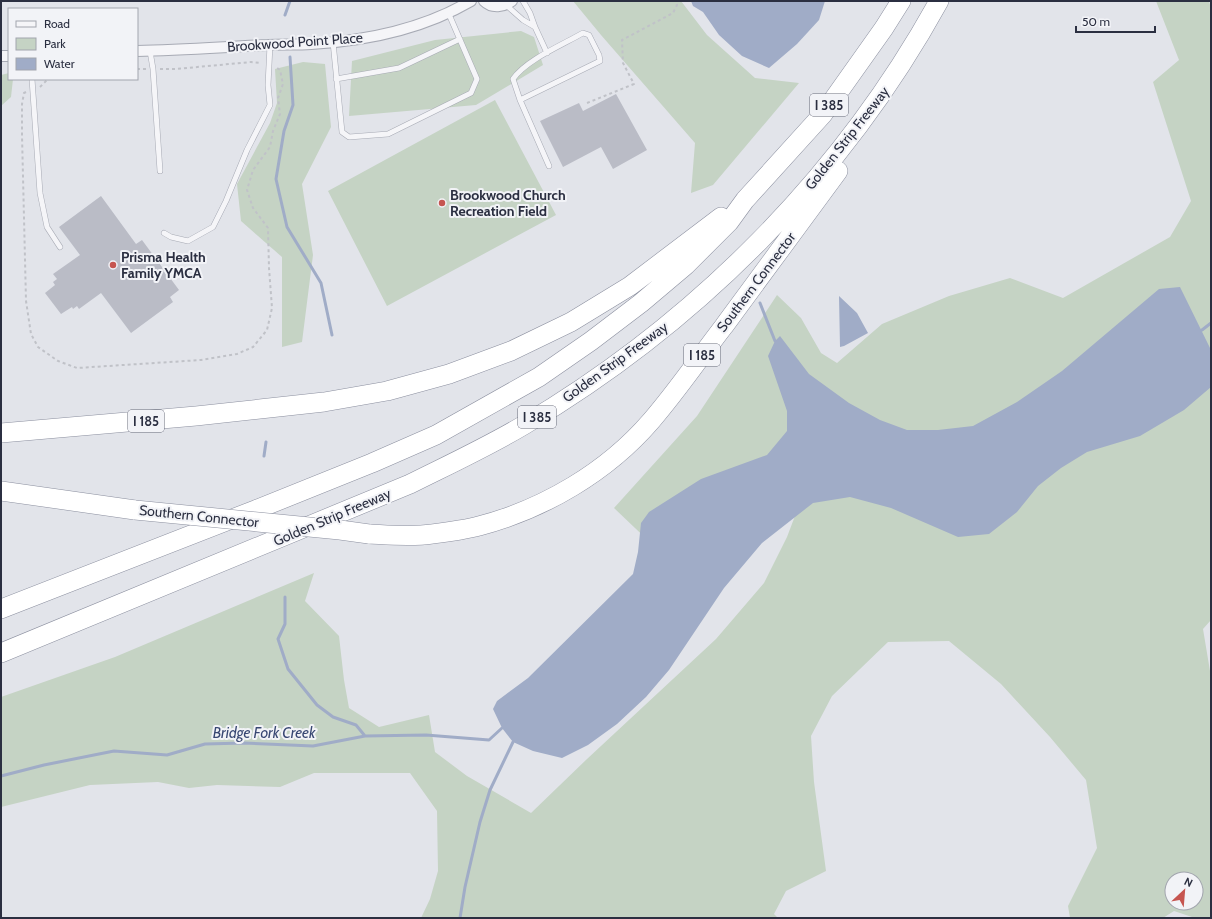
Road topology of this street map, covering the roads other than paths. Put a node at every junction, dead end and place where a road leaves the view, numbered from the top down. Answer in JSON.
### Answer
{"nodes":[{"id":1,"x":471,"y":1,"type":"edge"},
{"id":2,"x":484,"y":1,"type":"edge"},
{"id":3,"x":523,"y":1,"type":"edge"},
{"id":4,"x":901,"y":1,"type":"edge"},
{"id":5,"x":939,"y":1,"type":"edge"},
{"id":6,"x":509,"y":3,"type":"edge"},
{"id":7,"x":448,"y":12,"type":"junction"},
{"id":8,"x":925,"y":26,"type":"junction"},
{"id":9,"x":535,"y":27,"type":"junction"},
{"id":10,"x":460,"y":39,"type":"junction"},
{"id":11,"x":334,"y":42,"type":"junction"},
{"id":12,"x":270,"y":45,"type":"junction"},
{"id":13,"x":150,"y":50,"type":"junction"},
{"id":14,"x":138,"y":51,"type":"edge"},
{"id":15,"x":546,"y":53,"type":"junction"},
{"id":16,"x":336,"y":79,"type":"junction"},
{"id":17,"x":32,"y":80,"type":"edge"},
{"id":18,"x":520,"y":100,"type":"junction"},
{"id":19,"x":549,"y":166,"type":"dead end"},
{"id":20,"x":160,"y":171,"type":"dead end"},
{"id":21,"x":745,"y":200,"type":"junction"},
{"id":22,"x":164,"y":233,"type":"dead end"},
{"id":23,"x":60,"y":247,"type":"dead end"},
{"id":24,"x":1,"y":433,"type":"edge"},
{"id":25,"x":1,"y":491,"type":"edge"},
{"id":26,"x":1,"y":609,"type":"edge"},
{"id":27,"x":1,"y":654,"type":"edge"}],
"edges":[{"from":1,"to":7,"type":"street","name":"Brookwood Point Place"},
{"from":2,"to":6,"type":"street"},
{"from":3,"to":9,"type":"lane"},
{"from":4,"to":21,"type":"highway","number":"I 385"},
{"from":5,"to":8,"type":"highway","name":"Golden Strip Freeway","number":"I 385"},
{"from":6,"to":9,"type":"lane"},
{"from":7,"to":10,"type":"lane"},
{"from":7,"to":11,"type":"street","name":"Brookwood Point Place"},
{"from":8,"to":25,"type":"highway","name":"Southern Connector","number":"I 185","bridge":true},
{"from":8,"to":27,"type":"highway","name":"Golden Strip Freeway","number":"I 385"},
{"from":9,"to":15,"type":"lane"},
{"from":10,"to":16,"type":"lane"},
{"from":10,"to":16,"type":"lane"},
{"from":11,"to":12,"type":"street","name":"Brookwood Point Place"},
{"from":11,"to":16,"type":"lane"},
{"from":12,"to":13,"type":"street","name":"Brookwood Point Place"},
{"from":12,"to":22,"type":"lane"},
{"from":13,"to":14,"type":"street","name":"Brookwood Point Place"},
{"from":13,"to":20,"type":"lane"},
{"from":15,"to":18,"type":"lane"},
{"from":15,"to":18,"type":"lane"},
{"from":17,"to":23,"type":"lane"},
{"from":18,"to":19,"type":"lane"},
{"from":21,"to":24,"type":"highway","number":"I 185"},
{"from":21,"to":26,"type":"highway","number":"I 385"}]}
